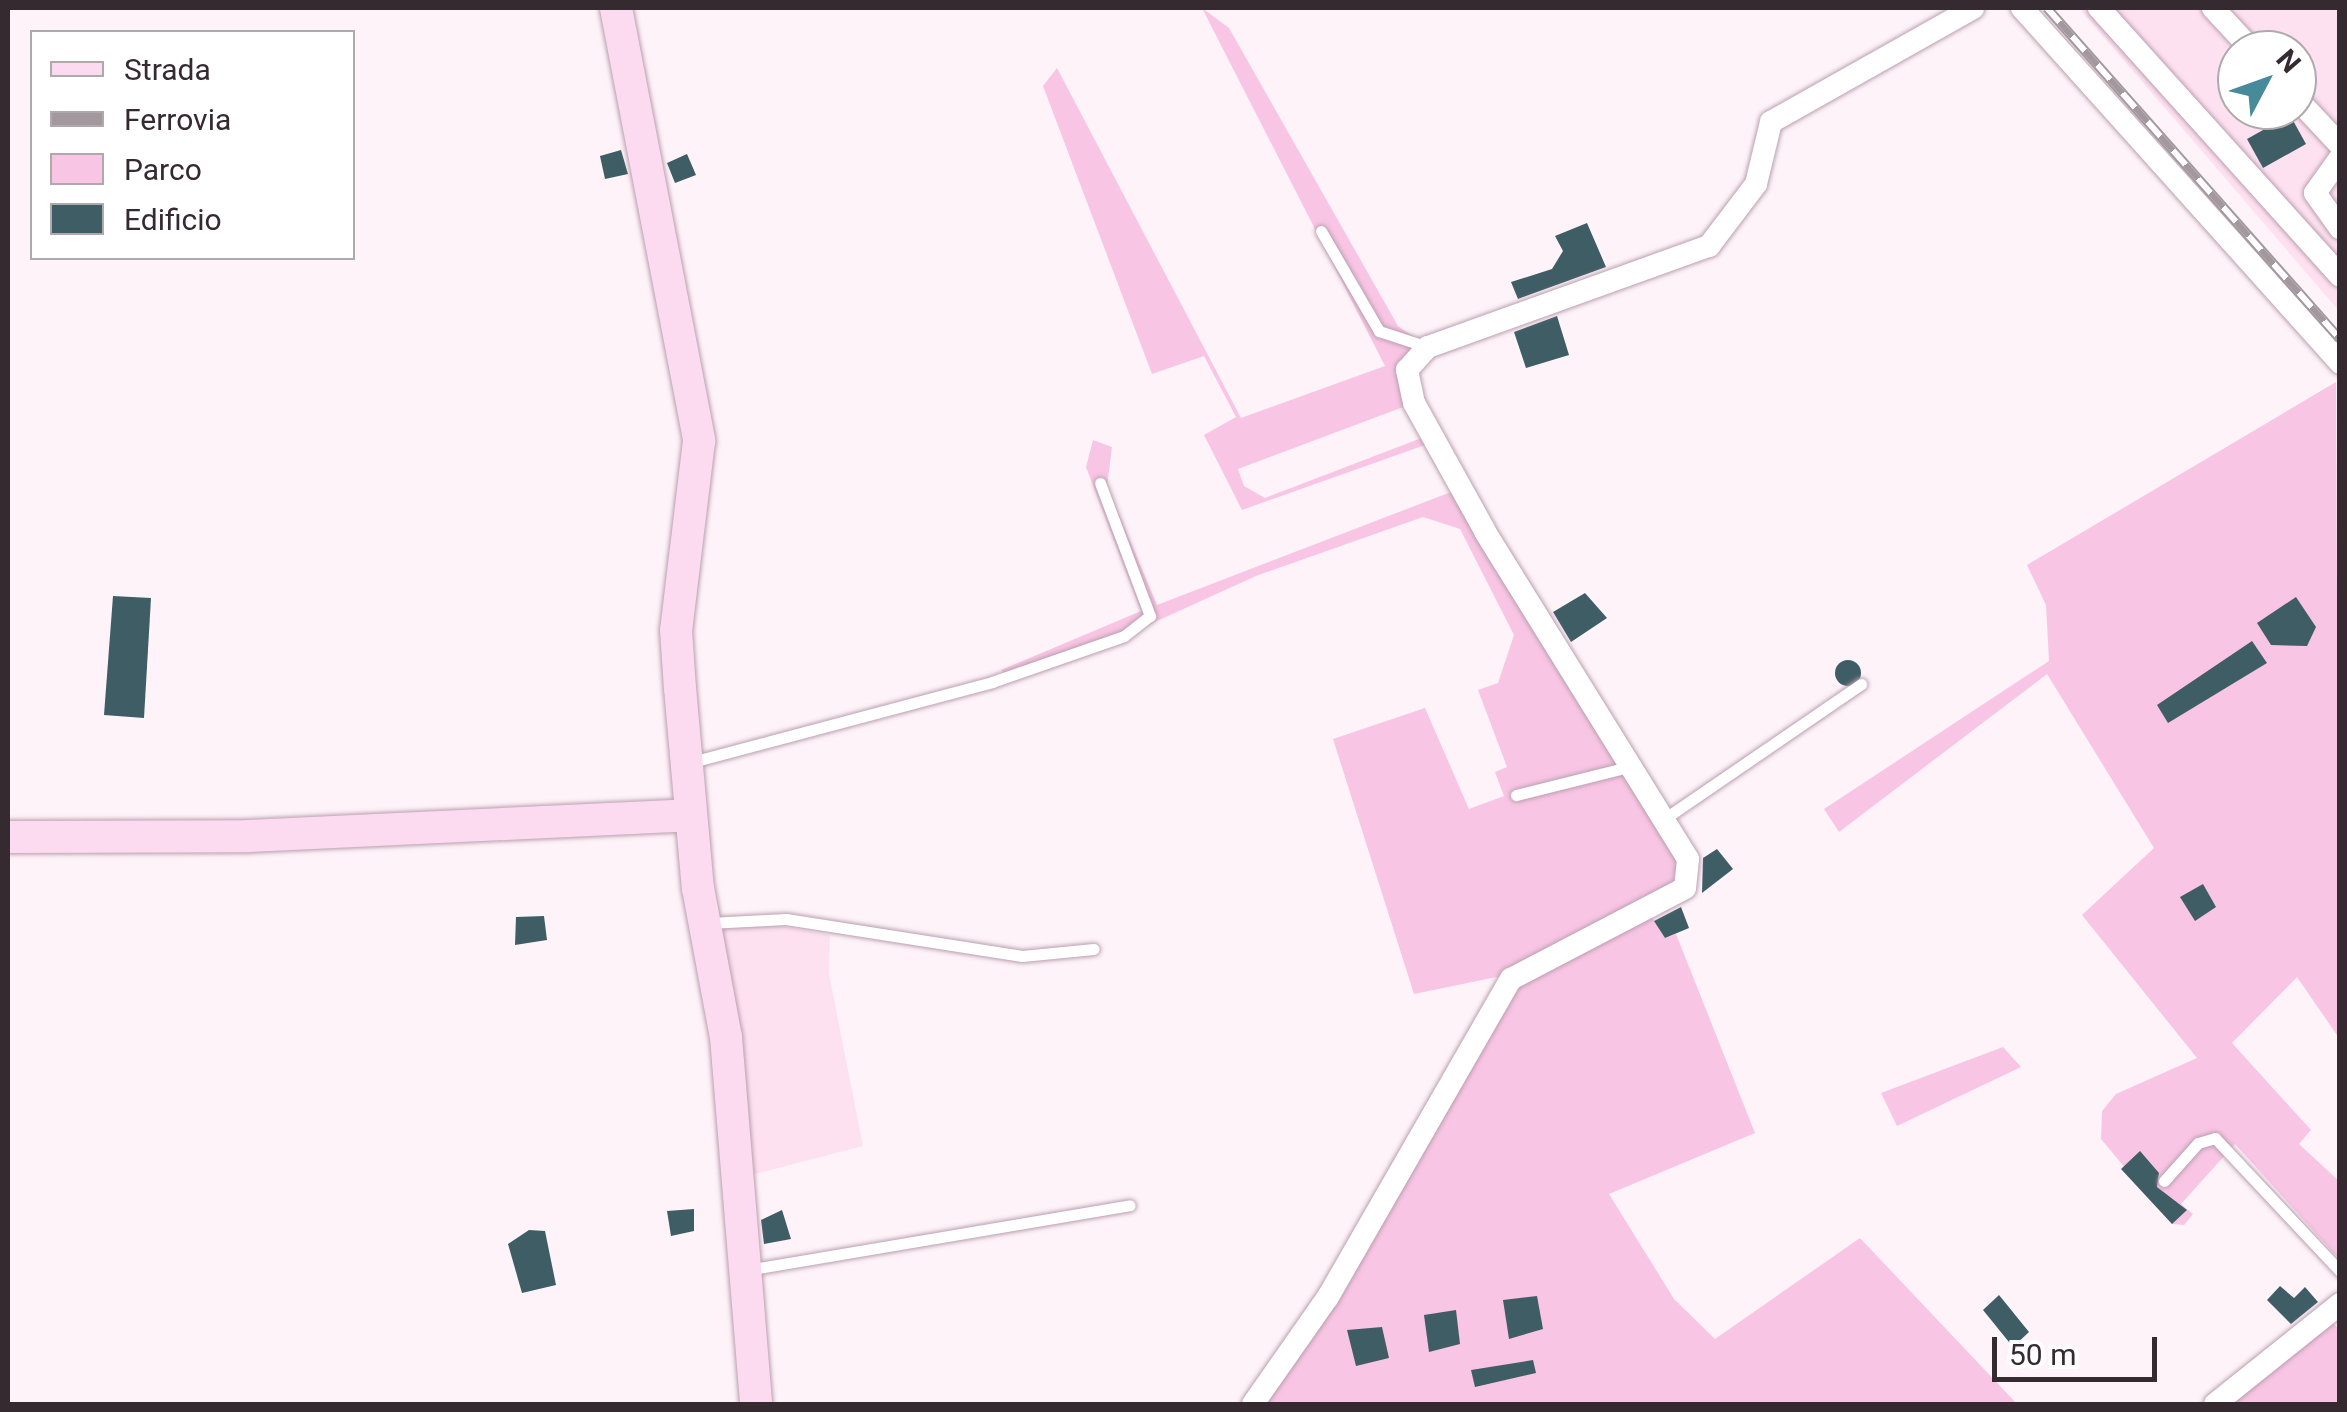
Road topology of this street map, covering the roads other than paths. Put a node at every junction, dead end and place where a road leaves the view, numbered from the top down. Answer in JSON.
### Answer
{"nodes":[{"id":1,"x":616,"y":8,"type":"edge"},
{"id":2,"x":1973,"y":8,"type":"edge"},
{"id":3,"x":2022,"y":8,"type":"edge"},
{"id":4,"x":2099,"y":8,"type":"edge"},
{"id":5,"x":2213,"y":8,"type":"edge"},
{"id":6,"x":2233,"y":30,"type":"edge"},
{"id":7,"x":2317,"y":120,"type":"edge"},
{"id":8,"x":2340,"y":145,"type":"edge"},
{"id":9,"x":2340,"y":158,"type":"edge"},
{"id":10,"x":2340,"y":228,"type":"edge"},
{"id":11,"x":1321,"y":231,"type":"dead end"},
{"id":12,"x":2340,"y":276,"type":"edge"},
{"id":13,"x":1428,"y":347,"type":"junction"},
{"id":14,"x":2340,"y":363,"type":"edge"},
{"id":15,"x":1100,"y":482,"type":"dead end"},
{"id":16,"x":1862,"y":684,"type":"dead end"},
{"id":17,"x":685,"y":764,"type":"junction"},
{"id":18,"x":1632,"y":766,"type":"junction"},
{"id":19,"x":1516,"y":794,"type":"dead end"},
{"id":20,"x":689,"y":814,"type":"junction"},
{"id":21,"x":1664,"y":819,"type":"junction"},
{"id":22,"x":8,"y":838,"type":"edge"},
{"id":23,"x":704,"y":924,"type":"junction"},
{"id":24,"x":1094,"y":949,"type":"dead end"},
{"id":25,"x":2164,"y":1182,"type":"dead end"},
{"id":26,"x":1130,"y":1205,"type":"dead end"},
{"id":27,"x":743,"y":1271,"type":"junction"},
{"id":28,"x":2340,"y":1271,"type":"edge"},
{"id":29,"x":2340,"y":1304,"type":"edge"},
{"id":30,"x":756,"y":1404,"type":"edge"},
{"id":31,"x":1254,"y":1404,"type":"edge"},
{"id":32,"x":2215,"y":1404,"type":"edge"}],
"edges":[{"from":1,"to":17,"type":"street"},
{"from":2,"to":13,"type":"street"},
{"from":3,"to":14,"type":"street"},
{"from":4,"to":12,"type":"street"},
{"from":5,"to":6,"type":"street"},
{"from":7,"to":8,"type":"street"},
{"from":9,"to":10,"type":"street"},
{"from":11,"to":13,"type":"lane"},
{"from":13,"to":18,"type":"street"},
{"from":15,"to":17,"type":"lane"},
{"from":16,"to":21,"type":"lane"},
{"from":17,"to":20,"type":"street"},
{"from":18,"to":19,"type":"lane"},
{"from":18,"to":21,"type":"street"},
{"from":20,"to":22,"type":"street"},
{"from":20,"to":23,"type":"street"},
{"from":21,"to":31,"type":"street"},
{"from":23,"to":24,"type":"lane"},
{"from":23,"to":27,"type":"street"},
{"from":25,"to":28,"type":"lane"},
{"from":26,"to":27,"type":"lane"},
{"from":27,"to":30,"type":"street"},
{"from":29,"to":32,"type":"street"}]}
